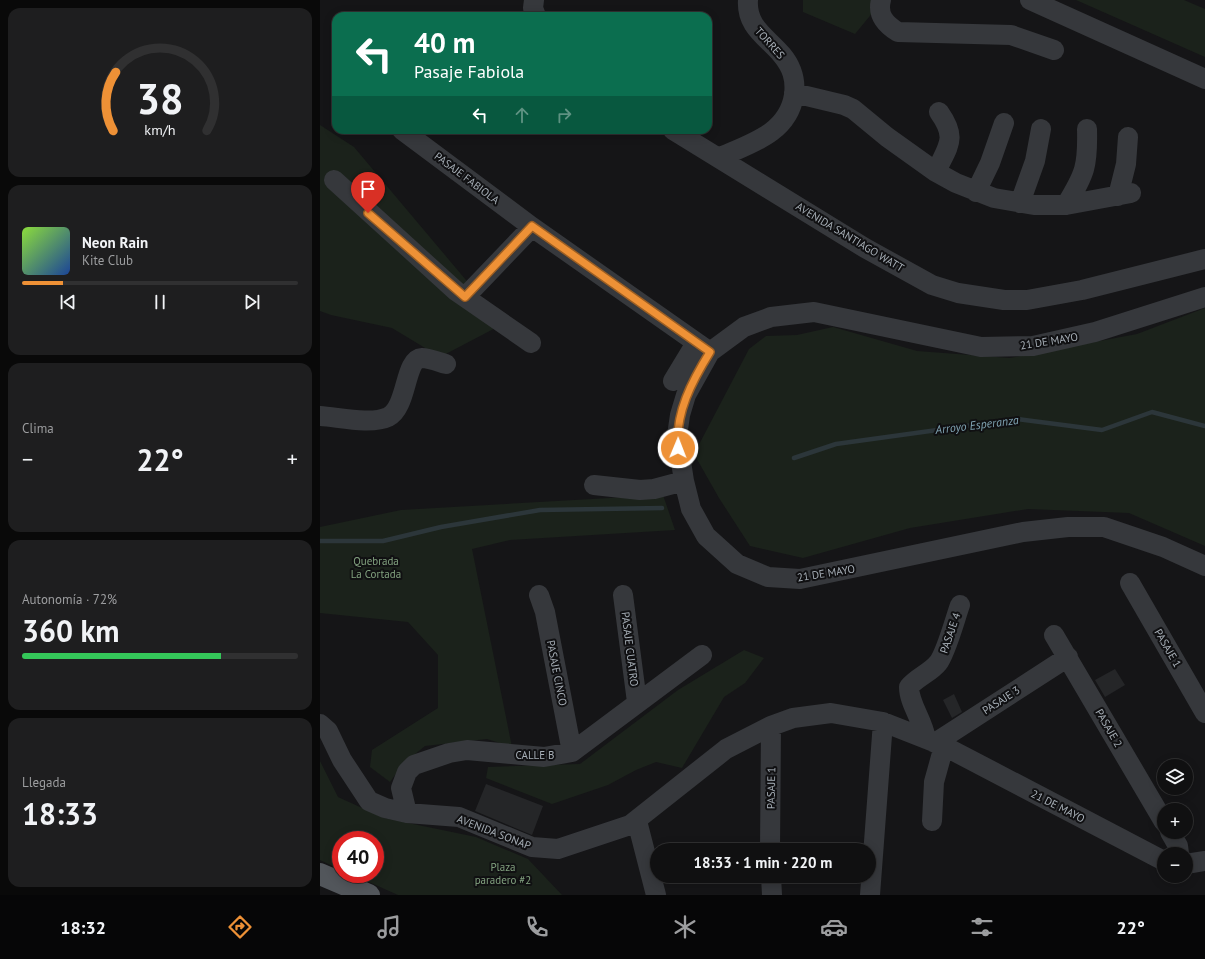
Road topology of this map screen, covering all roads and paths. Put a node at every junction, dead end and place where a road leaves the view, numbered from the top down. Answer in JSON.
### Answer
{"nodes":[{"id":1,"x":534,"y":0,"type":"edge"},
{"id":2,"x":748,"y":0,"type":"edge"},
{"id":3,"x":881,"y":0,"type":"edge"},
{"id":4,"x":1030,"y":0,"type":"edge"},
{"id":5,"x":534,"y":12,"type":"edge"},
{"id":6,"x":1054,"y":50,"type":"dead end"},
{"id":7,"x":1205,"y":79,"type":"edge"},
{"id":8,"x":794,"y":93,"type":"junction"},
{"id":9,"x":939,"y":112,"type":"dead end"},
{"id":10,"x":1004,"y":123,"type":"dead end"},
{"id":11,"x":1041,"y":129,"type":"dead end"},
{"id":12,"x":1087,"y":129,"type":"dead end"},
{"id":13,"x":407,"y":134,"type":"edge"},
{"id":14,"x":679,"y":134,"type":"edge"},
{"id":15,"x":1128,"y":137,"type":"dead end"},
{"id":16,"x":757,"y":142,"type":"junction"},
{"id":17,"x":718,"y":158,"type":"junction"},
{"id":18,"x":740,"y":171,"type":"junction"},
{"id":19,"x":936,"y":172,"type":"junction"},
{"id":20,"x":334,"y":180,"type":"dead end"},
{"id":21,"x":976,"y":192,"type":"junction"},
{"id":22,"x":1020,"y":203,"type":"junction"},
{"id":23,"x":1066,"y":205,"type":"junction"},
{"id":24,"x":532,"y":226,"type":"junction"},
{"id":25,"x":1205,"y":260,"type":"edge"},
{"id":26,"x":465,"y":297,"type":"junction"},
{"id":27,"x":1205,"y":297,"type":"edge"},
{"id":28,"x":531,"y":343,"type":"dead end"},
{"id":29,"x":703,"y":347,"type":"junction"},
{"id":30,"x":446,"y":364,"type":"dead end"},
{"id":31,"x":673,"y":381,"type":"dead end"},
{"id":32,"x":320,"y":416,"type":"edge"},
{"id":33,"x":684,"y":481,"type":"junction"},
{"id":34,"x":594,"y":485,"type":"dead end"},
{"id":35,"x":1205,"y":566,"type":"edge"},
{"id":36,"x":1130,"y":583,"type":"dead end"},
{"id":37,"x":539,"y":595,"type":"dead end"},
{"id":38,"x":623,"y":595,"type":"dead end"},
{"id":39,"x":960,"y":605,"type":"dead end"},
{"id":40,"x":1054,"y":635,"type":"dead end"},
{"id":41,"x":702,"y":655,"type":"dead end"},
{"id":42,"x":1068,"y":657,"type":"junction"},
{"id":43,"x":637,"y":702,"type":"junction"},
{"id":44,"x":1205,"y":713,"type":"edge"},
{"id":45,"x":883,"y":722,"type":"junction"},
{"id":46,"x":320,"y":724,"type":"edge"},
{"id":47,"x":771,"y":726,"type":"junction"},
{"id":48,"x":935,"y":743,"type":"junction"},
{"id":49,"x":572,"y":752,"type":"junction"},
{"id":50,"x":1157,"y":810,"type":"edge"},
{"id":51,"x":407,"y":813,"type":"junction"},
{"id":52,"x":637,"y":821,"type":"junction"},
{"id":53,"x":932,"y":821,"type":"dead end"},
{"id":54,"x":770,"y":843,"type":"edge"},
{"id":55,"x":1157,"y":857,"type":"edge"},
{"id":56,"x":1205,"y":862,"type":"edge"},
{"id":57,"x":1193,"y":863,"type":"edge"},
{"id":58,"x":320,"y":874,"type":"edge"},
{"id":59,"x":771,"y":883,"type":"edge"},
{"id":60,"x":369,"y":895,"type":"edge"},
{"id":61,"x":656,"y":895,"type":"edge"},
{"id":62,"x":772,"y":895,"type":"edge"},
{"id":63,"x":870,"y":895,"type":"edge"}],
"edges":[{"from":1,"to":5,"type":"street"},
{"from":2,"to":8,"type":"street","name":"TORRES"},
{"from":3,"to":6,"type":"street"},
{"from":4,"to":7,"type":"street"},
{"from":8,"to":16,"type":"street","name":"TORRES"},
{"from":8,"to":19,"type":"street"},
{"from":9,"to":19,"type":"street"},
{"from":10,"to":21,"type":"street"},
{"from":11,"to":22,"type":"street"},
{"from":12,"to":23,"type":"street"},
{"from":13,"to":24,"type":"street","name":"PASAJE FABIOLA"},
{"from":14,"to":17,"type":"street","name":"AVENIDA SANTIAGO WATT"},
{"from":15,"to":23,"type":"street"},
{"from":16,"to":17,"type":"street","name":"TORRES"},
{"from":16,"to":18,"type":"street","name":"TORRES"},
{"from":17,"to":18,"type":"street","name":"AVENIDA SANTIAGO WATT"},
{"from":18,"to":25,"type":"street","name":"AVENIDA SANTIAGO WATT"},
{"from":19,"to":21,"type":"street"},
{"from":20,"to":26,"type":"street"},
{"from":21,"to":22,"type":"street"},
{"from":22,"to":23,"type":"street"},
{"from":24,"to":26,"type":"street"},
{"from":24,"to":29,"type":"street","name":"PASAJE FABIOLA"},
{"from":26,"to":28,"type":"street"},
{"from":27,"to":29,"type":"street","name":"21 DE MAYO"},
{"from":29,"to":31,"type":"street","name":"21 DE MAYO"},
{"from":29,"to":33,"type":"street","name":"21 DE MAYO"},
{"from":30,"to":32,"type":"street"},
{"from":33,"to":34,"type":"street"},
{"from":33,"to":35,"type":"street","name":"21 DE MAYO"},
{"from":36,"to":44,"type":"street","name":"PASAJE 1"},
{"from":37,"to":49,"type":"street","name":"PASAJE CINCO"},
{"from":38,"to":43,"type":"street","name":"PASAJE CUATRO"},
{"from":39,"to":48,"type":"street","name":"PASAJE 4"},
{"from":40,"to":42,"type":"street","name":"PASAJE 2"},
{"from":41,"to":43,"type":"street","name":"CALLE B"},
{"from":42,"to":48,"type":"street","name":"PASAJE 3"},
{"from":42,"to":50,"type":"street","name":"PASAJE 2"},
{"from":43,"to":49,"type":"street","name":"CALLE B"},
{"from":45,"to":47,"type":"street","name":"21 DE MAYO"},
{"from":45,"to":48,"type":"street","name":"21 DE MAYO"},
{"from":45,"to":63,"type":"street"},
{"from":46,"to":51,"type":"street","name":"AVENIDA SONAP"},
{"from":47,"to":52,"type":"street","name":"21 DE MAYO"},
{"from":47,"to":54,"type":"street","name":"PASAJE 1"},
{"from":48,"to":53,"type":"street"},
{"from":48,"to":55,"type":"street","name":"21 DE MAYO"},
{"from":49,"to":51,"type":"street","name":"CALLE B"},
{"from":51,"to":52,"type":"street","name":"AVENIDA SONAP"},
{"from":52,"to":61,"type":"street"},
{"from":56,"to":57,"type":"street"},
{"from":58,"to":60,"type":"main road"},
{"from":59,"to":62,"type":"street"}]}
